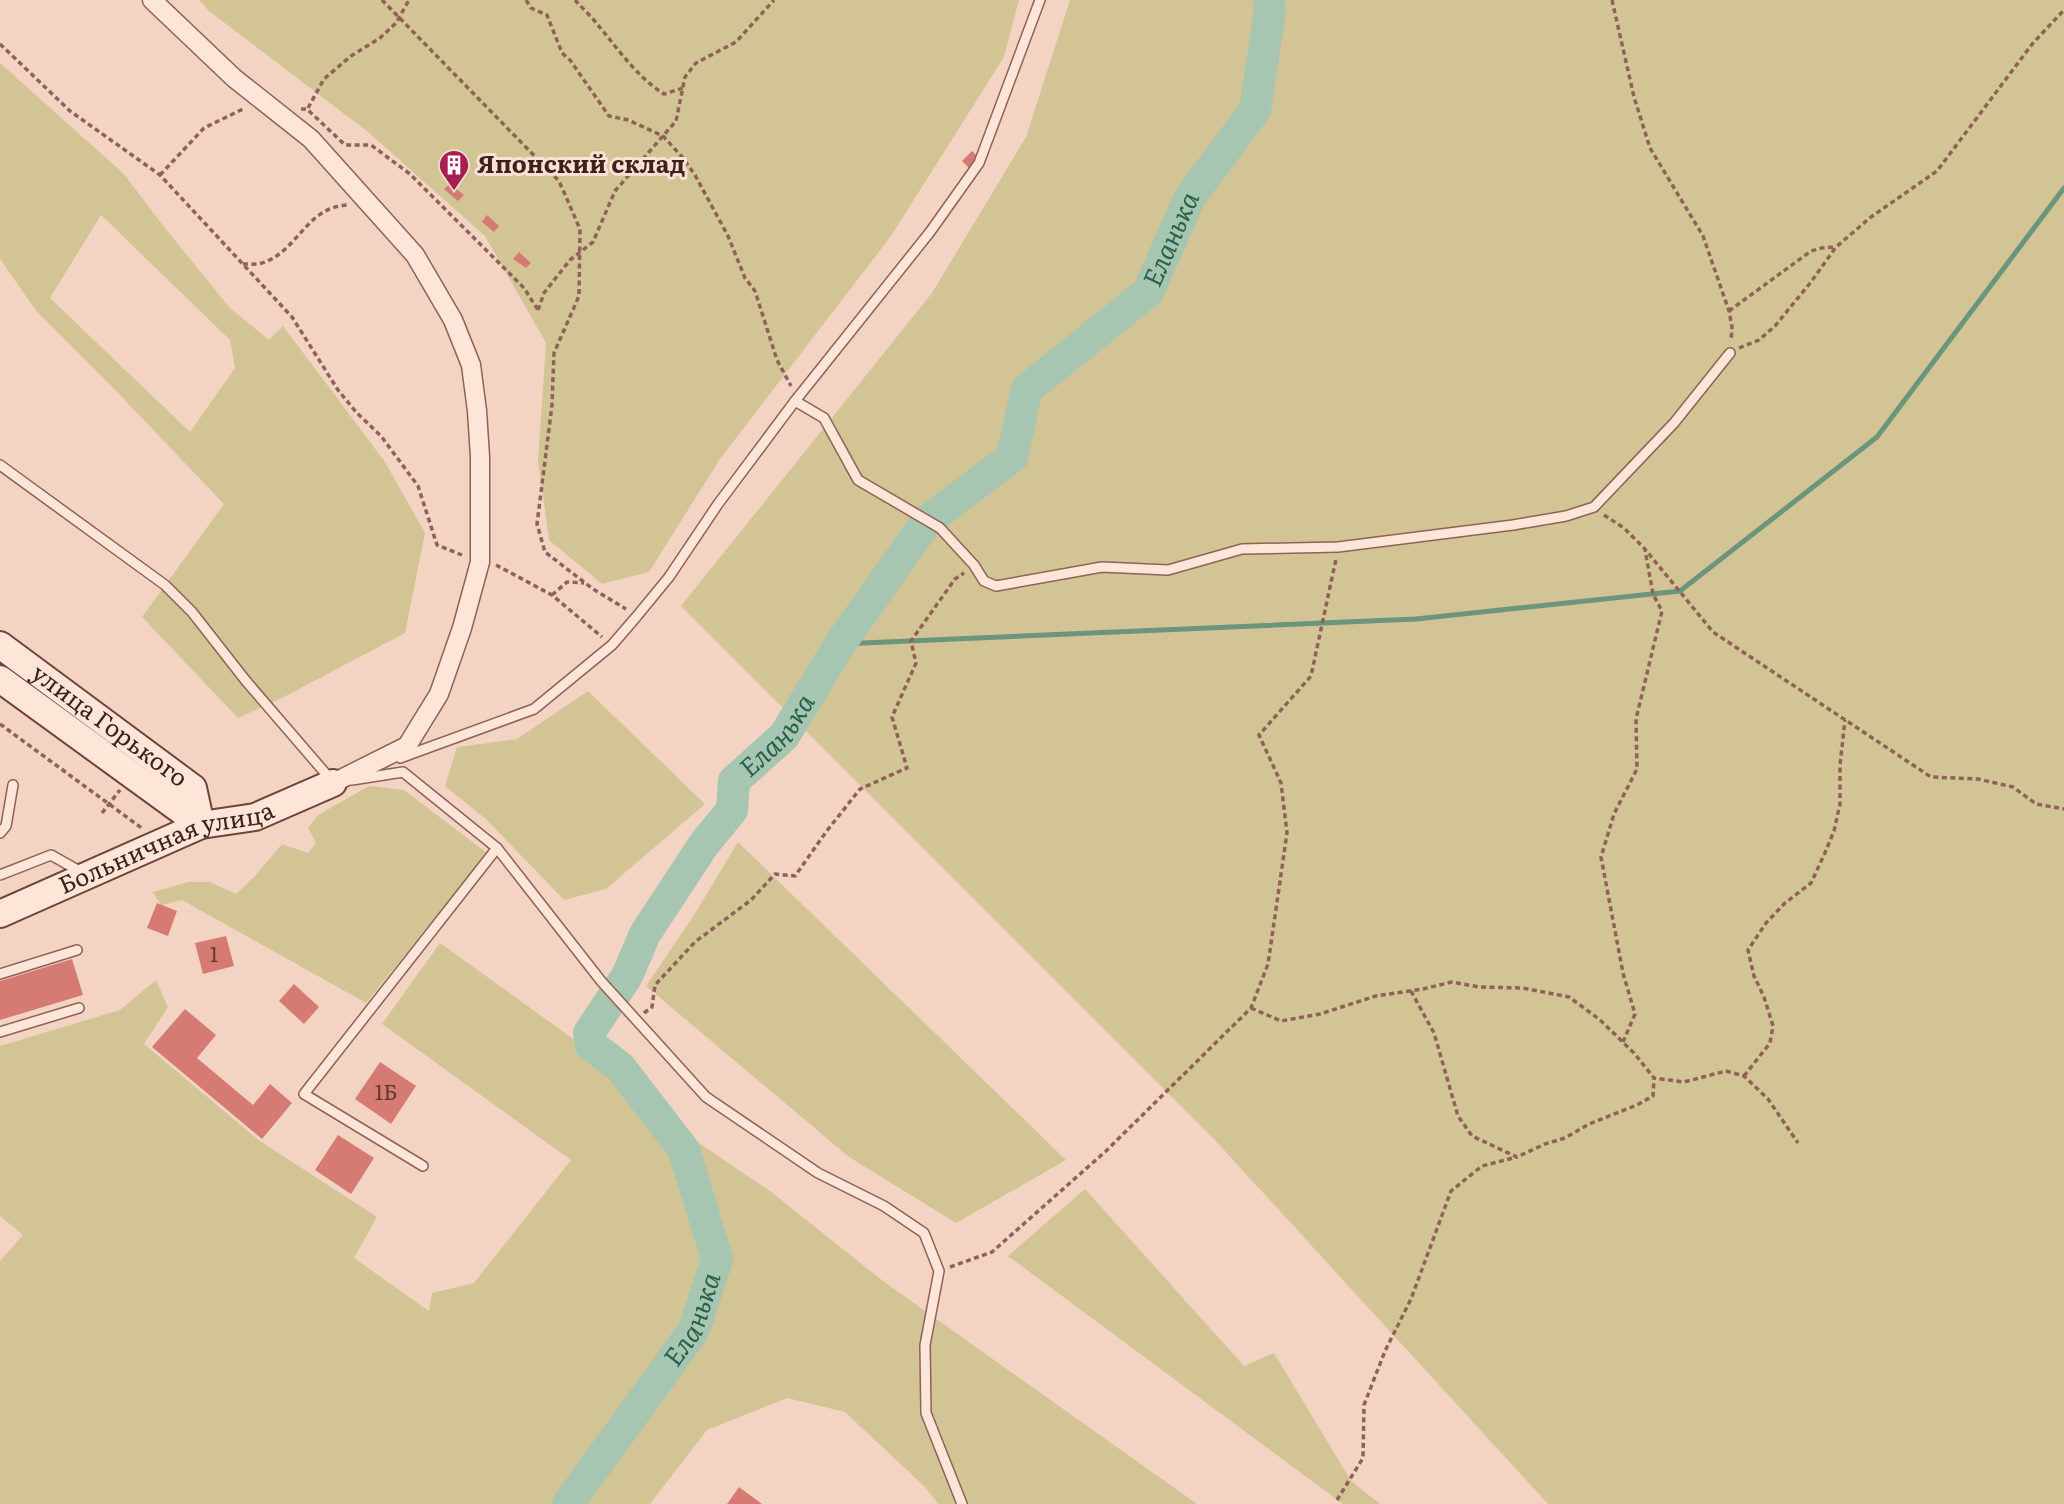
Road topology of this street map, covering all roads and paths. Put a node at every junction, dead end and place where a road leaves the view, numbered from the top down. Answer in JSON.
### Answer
{"nodes":[{"id":1,"x":152,"y":0,"type":"edge"},
{"id":2,"x":383,"y":0,"type":"edge"},
{"id":3,"x":409,"y":0,"type":"edge"},
{"id":4,"x":526,"y":0,"type":"edge"},
{"id":5,"x":575,"y":0,"type":"edge"},
{"id":6,"x":774,"y":0,"type":"edge"},
{"id":7,"x":1040,"y":0,"type":"edge"},
{"id":8,"x":1612,"y":0,"type":"edge"},
{"id":9,"x":2064,"y":10,"type":"edge"},
{"id":10,"x":399,"y":18,"type":"junction"},
{"id":11,"x":0,"y":44,"type":"edge"},
{"id":12,"x":683,"y":88,"type":"junction"},
{"id":13,"x":307,"y":109,"type":"dead end"},
{"id":14,"x":663,"y":136,"type":"junction"},
{"id":15,"x":370,"y":205,"type":"junction"},
{"id":16,"x":1836,"y":247,"type":"junction"},
{"id":17,"x":581,"y":251,"type":"junction"},
{"id":18,"x":243,"y":264,"type":"junction"},
{"id":19,"x":538,"y":310,"type":"dead end"},
{"id":20,"x":1729,"y":311,"type":"junction"},
{"id":21,"x":1730,"y":352,"type":"junction"},
{"id":22,"x":795,"y":401,"type":"junction"},
{"id":23,"x":0,"y":465,"type":"edge"},
{"id":24,"x":1594,"y":507,"type":"junction"},
{"id":25,"x":1338,"y":547,"type":"junction"},
{"id":26,"x":1644,"y":548,"type":"junction"},
{"id":27,"x":480,"y":562,"type":"junction"},
{"id":28,"x":974,"y":565,"type":"junction"},
{"id":29,"x":586,"y":583,"type":"junction"},
{"id":30,"x":552,"y":595,"type":"junction"},
{"id":31,"x":637,"y":616,"type":"junction"},
{"id":32,"x":0,"y":645,"type":"edge"},
{"id":33,"x":612,"y":645,"type":"junction"},
{"id":34,"x":0,"y":679,"type":"edge"},
{"id":35,"x":1845,"y":720,"type":"junction"},
{"id":36,"x":0,"y":724,"type":"edge"},
{"id":37,"x":333,"y":783,"type":"junction"},
{"id":38,"x":125,"y":784,"type":"dead end"},
{"id":39,"x":13,"y":785,"type":"dead end"},
{"id":40,"x":109,"y":804,"type":"junction"},
{"id":41,"x":2064,"y":809,"type":"edge"},
{"id":42,"x":102,"y":813,"type":"dead end"},
{"id":43,"x":135,"y":824,"type":"dead end"},
{"id":44,"x":201,"y":825,"type":"junction"},
{"id":45,"x":0,"y":833,"type":"edge"},
{"id":46,"x":497,"y":848,"type":"junction"},
{"id":47,"x":0,"y":875,"type":"edge"},
{"id":48,"x":88,"y":875,"type":"junction"},
{"id":49,"x":0,"y":914,"type":"edge"},
{"id":50,"x":77,"y":950,"type":"dead end"},
{"id":51,"x":0,"y":974,"type":"edge"},
{"id":52,"x":1411,"y":991,"type":"junction"},
{"id":53,"x":79,"y":1008,"type":"dead end"},
{"id":54,"x":1251,"y":1009,"type":"junction"},
{"id":55,"x":638,"y":1020,"type":"junction"},
{"id":56,"x":0,"y":1032,"type":"edge"},
{"id":57,"x":1623,"y":1042,"type":"junction"},
{"id":58,"x":1744,"y":1076,"type":"junction"},
{"id":59,"x":1654,"y":1078,"type":"junction"},
{"id":60,"x":1798,"y":1143,"type":"dead end"},
{"id":61,"x":1517,"y":1157,"type":"junction"},
{"id":62,"x":423,"y":1166,"type":"dead end"},
{"id":63,"x":939,"y":1271,"type":"junction"},
{"id":64,"x":1337,"y":1500,"type":"dead end"},
{"id":65,"x":962,"y":1504,"type":"edge"}],
"edges":[{"from":1,"to":15,"type":"street"},
{"from":2,"to":10,"type":"path"},
{"from":3,"to":10,"type":"path"},
{"from":4,"to":14,"type":"path"},
{"from":5,"to":12,"type":"path"},
{"from":6,"to":12,"type":"path"},
{"from":7,"to":22,"type":"lane"},
{"from":8,"to":20,"type":"path"},
{"from":9,"to":16,"type":"path"},
{"from":10,"to":13,"type":"path"},
{"from":10,"to":17,"type":"path"},
{"from":11,"to":18,"type":"path"},
{"from":12,"to":14,"type":"path"},
{"from":14,"to":17,"type":"path"},
{"from":14,"to":22,"type":"path"},
{"from":15,"to":18,"type":"path"},
{"from":15,"to":27,"type":"street"},
{"from":16,"to":20,"type":"path"},
{"from":16,"to":21,"type":"path"},
{"from":17,"to":19,"type":"path"},
{"from":17,"to":29,"type":"path"},
{"from":18,"to":27,"type":"path"},
{"from":20,"to":21,"type":"path"},
{"from":21,"to":24,"type":"lane"},
{"from":22,"to":28,"type":"lane"},
{"from":22,"to":31,"type":"lane"},
{"from":23,"to":37,"type":"lane"},
{"from":24,"to":25,"type":"lane"},
{"from":24,"to":26,"type":"path"},
{"from":25,"to":28,"type":"lane"},
{"from":25,"to":54,"type":"path"},
{"from":26,"to":35,"type":"path"},
{"from":26,"to":57,"type":"path"},
{"from":27,"to":30,"type":"path"},
{"from":27,"to":37,"type":"street"},
{"from":28,"to":55,"type":"path"},
{"from":29,"to":30,"type":"path"},
{"from":29,"to":31,"type":"path"},
{"from":30,"to":33,"type":"path"},
{"from":31,"to":33,"type":"lane"},
{"from":32,"to":44,"type":"main road","name":"улица Горького"},
{"from":33,"to":37,"type":"lane"},
{"from":34,"to":44,"type":"main road","name":"улица Горького"},
{"from":35,"to":41,"type":"path"},
{"from":35,"to":58,"type":"path"},
{"from":36,"to":40,"type":"path"},
{"from":37,"to":44,"type":"main road","name":"Больничная улица"},
{"from":37,"to":46,"type":"lane"},
{"from":38,"to":40,"type":"path"},
{"from":39,"to":45,"type":"lane"},
{"from":40,"to":42,"type":"path"},
{"from":40,"to":43,"type":"path"},
{"from":44,"to":48,"type":"main road","name":"Больничная улица"},
{"from":46,"to":55,"type":"lane"},
{"from":46,"to":62,"type":"lane"},
{"from":47,"to":48,"type":"lane"},
{"from":48,"to":49,"type":"main road","name":"Больничная улица"},
{"from":50,"to":51,"type":"lane"},
{"from":52,"to":54,"type":"path"},
{"from":52,"to":57,"type":"path"},
{"from":52,"to":61,"type":"path"},
{"from":53,"to":56,"type":"lane"},
{"from":54,"to":63,"type":"path"},
{"from":55,"to":63,"type":"lane"},
{"from":57,"to":59,"type":"path"},
{"from":58,"to":59,"type":"path"},
{"from":58,"to":60,"type":"path"},
{"from":59,"to":61,"type":"path"},
{"from":61,"to":64,"type":"path"},
{"from":63,"to":65,"type":"lane"}]}
